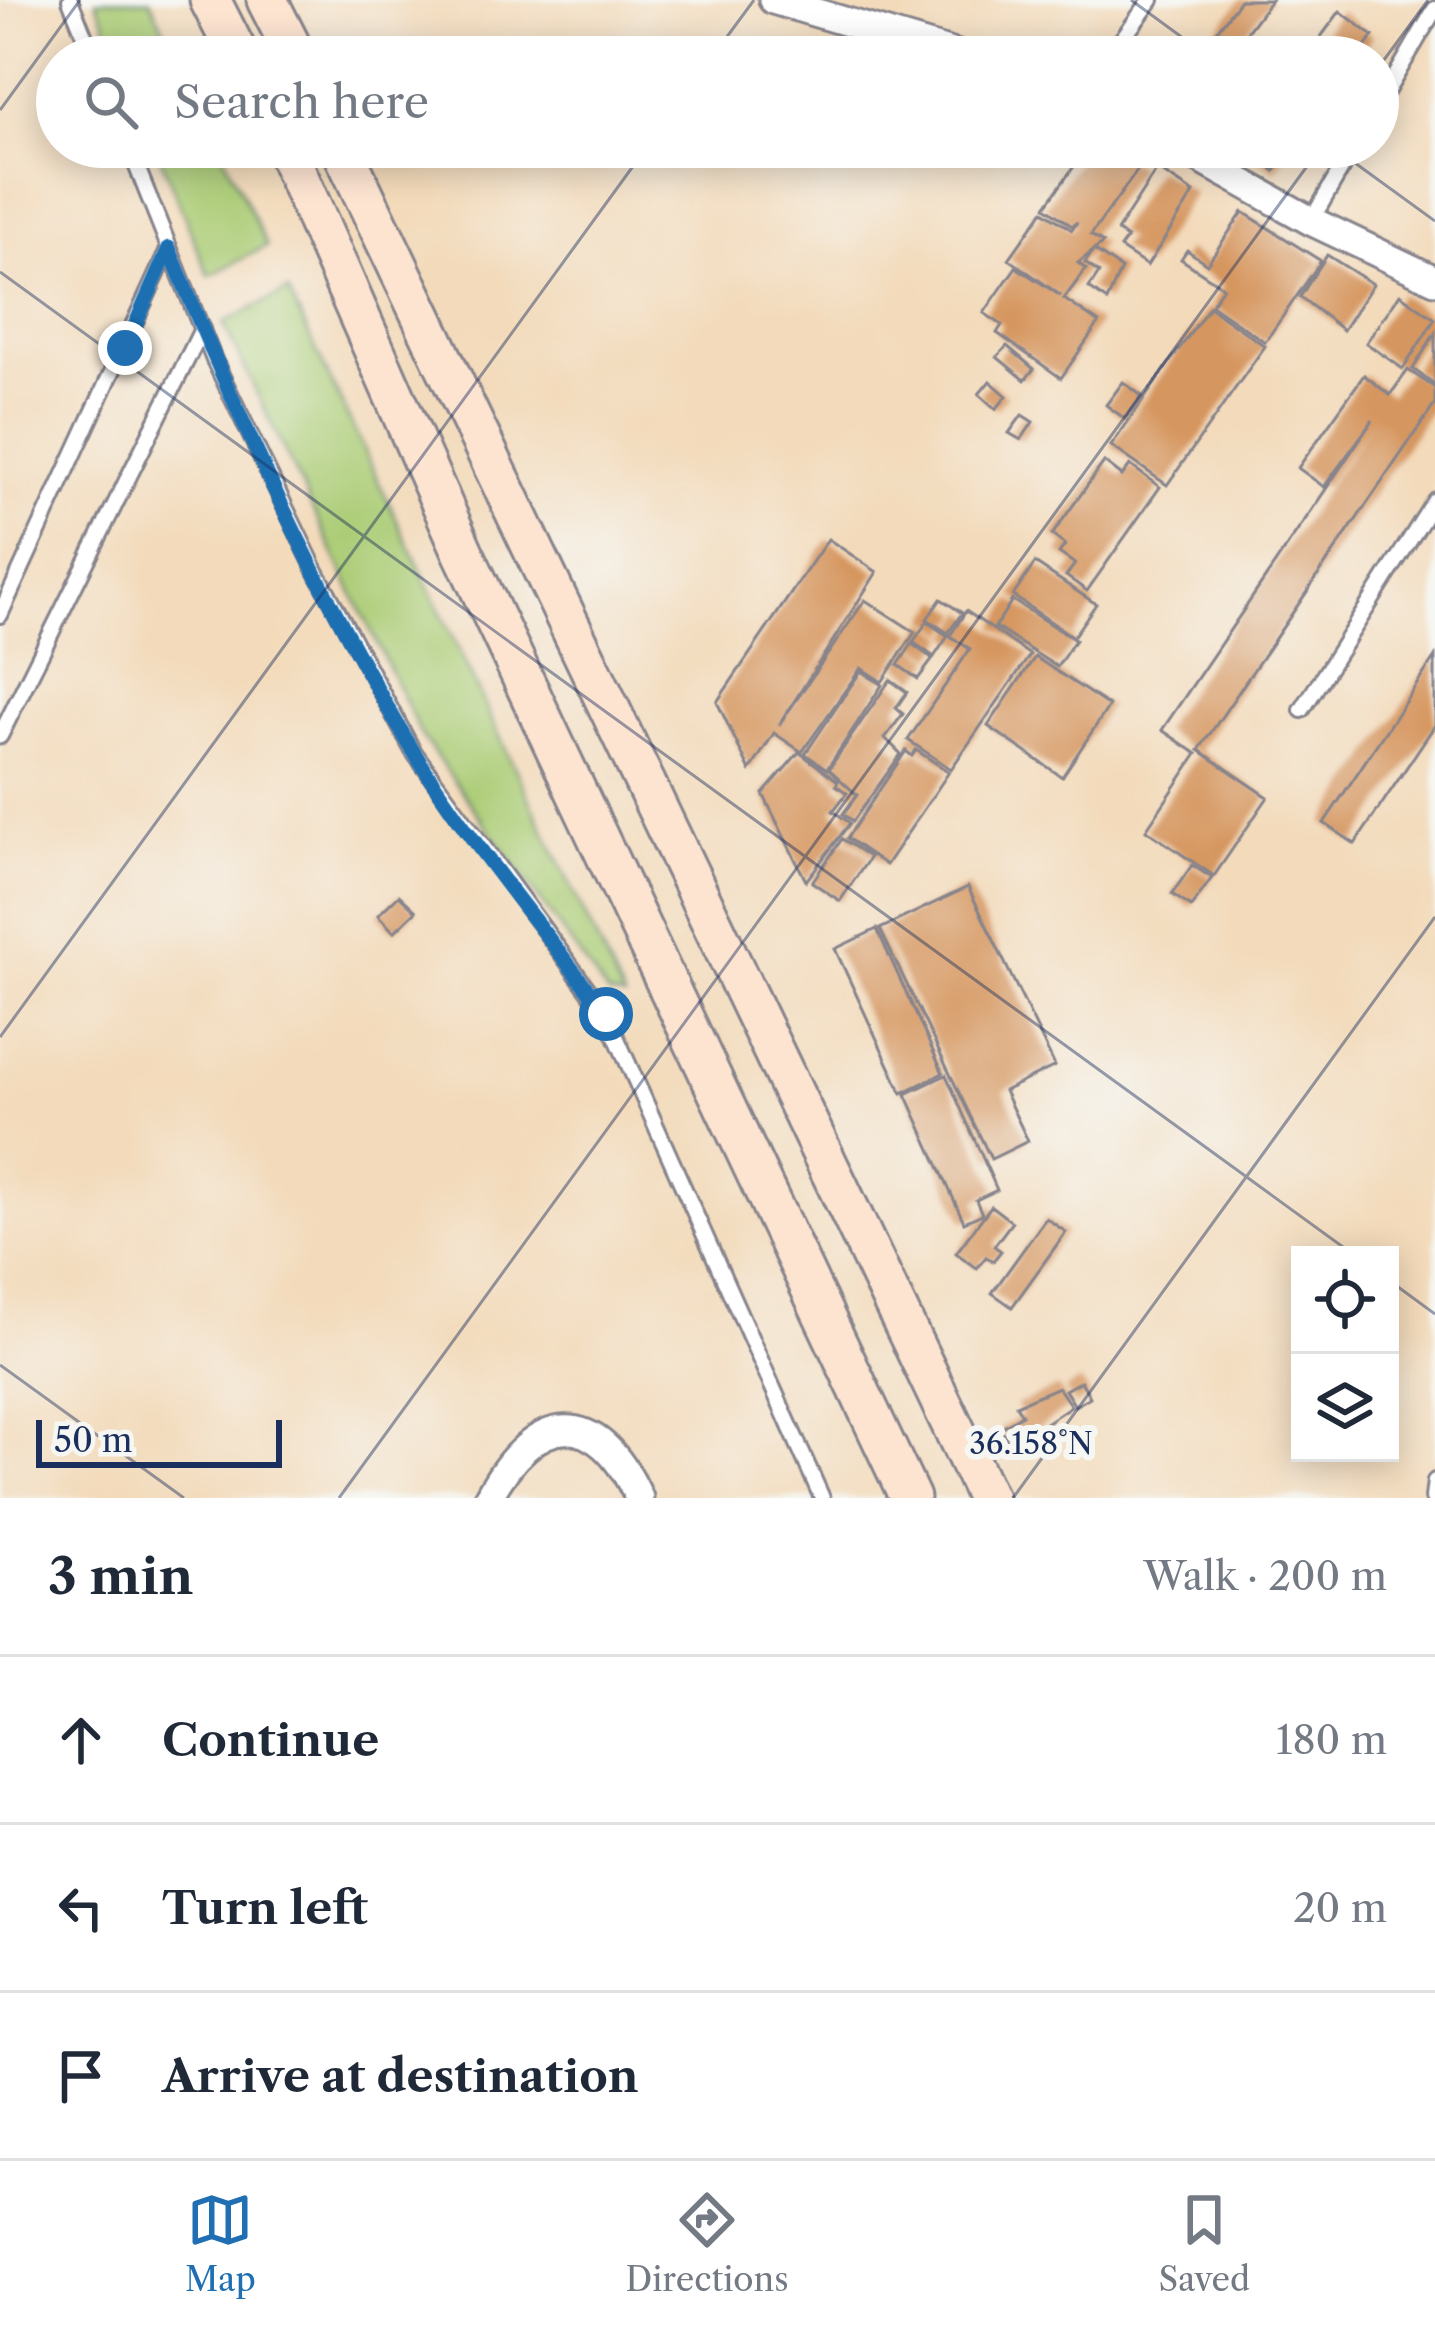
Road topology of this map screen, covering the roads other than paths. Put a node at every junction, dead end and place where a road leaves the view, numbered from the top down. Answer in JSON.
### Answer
{"nodes":[{"id":1,"x":70,"y":0,"type":"edge"},
{"id":2,"x":210,"y":0,"type":"edge"},
{"id":3,"x":267,"y":0,"type":"edge"},
{"id":4,"x":1151,"y":0,"type":"edge"},
{"id":5,"x":793,"y":2,"type":"edge"},
{"id":6,"x":1435,"y":9,"type":"edge"},
{"id":7,"x":84,"y":36,"type":"edge"},
{"id":8,"x":228,"y":36,"type":"edge"},
{"id":9,"x":285,"y":36,"type":"edge"},
{"id":10,"x":899,"y":36,"type":"edge"},
{"id":11,"x":1124,"y":36,"type":"edge"},
{"id":12,"x":1399,"y":70,"type":"edge"},
{"id":13,"x":137,"y":168,"type":"edge"},
{"id":14,"x":294,"y":168,"type":"edge"},
{"id":15,"x":351,"y":168,"type":"edge"},
{"id":16,"x":1216,"y":168,"type":"edge"},
{"id":17,"x":1342,"y":168,"type":"edge"},
{"id":18,"x":1311,"y":221,"type":"junction"},
{"id":19,"x":169,"y":248,"type":"junction"},
{"id":20,"x":1435,"y":280,"type":"edge"},
{"id":21,"x":202,"y":329,"type":"junction"},
{"id":22,"x":1435,"y":500,"type":"edge"},
{"id":23,"x":0,"y":615,"type":"edge"},
{"id":24,"x":1303,"y":710,"type":"dead end"},
{"id":25,"x":0,"y":736,"type":"edge"},
{"id":26,"x":1435,"y":1480,"type":"edge"},
{"id":27,"x":488,"y":1498,"type":"edge"},
{"id":28,"x":639,"y":1498,"type":"edge"},
{"id":29,"x":822,"y":1498,"type":"edge"},
{"id":30,"x":910,"y":1498,"type":"edge"},
{"id":31,"x":987,"y":1498,"type":"edge"},
{"id":32,"x":1432,"y":1498,"type":"edge"}],
"edges":[{"from":1,"to":7,"type":"lane"},
{"from":2,"to":8,"type":"main road"},
{"from":3,"to":9,"type":"main road"},
{"from":4,"to":11,"type":"lane"},
{"from":5,"to":10,"type":"street"},
{"from":6,"to":12,"type":"lane"},
{"from":13,"to":19,"type":"lane"},
{"from":14,"to":30,"type":"main road"},
{"from":15,"to":31,"type":"main road"},
{"from":16,"to":18,"type":"street"},
{"from":17,"to":18,"type":"lane"},
{"from":18,"to":20,"type":"street"},
{"from":19,"to":21,"type":"lane"},
{"from":19,"to":23,"type":"lane"},
{"from":21,"to":25,"type":"lane"},
{"from":21,"to":29,"type":"lane"},
{"from":22,"to":24,"type":"lane"},
{"from":26,"to":32,"type":"lane"},
{"from":27,"to":28,"type":"street"}]}
